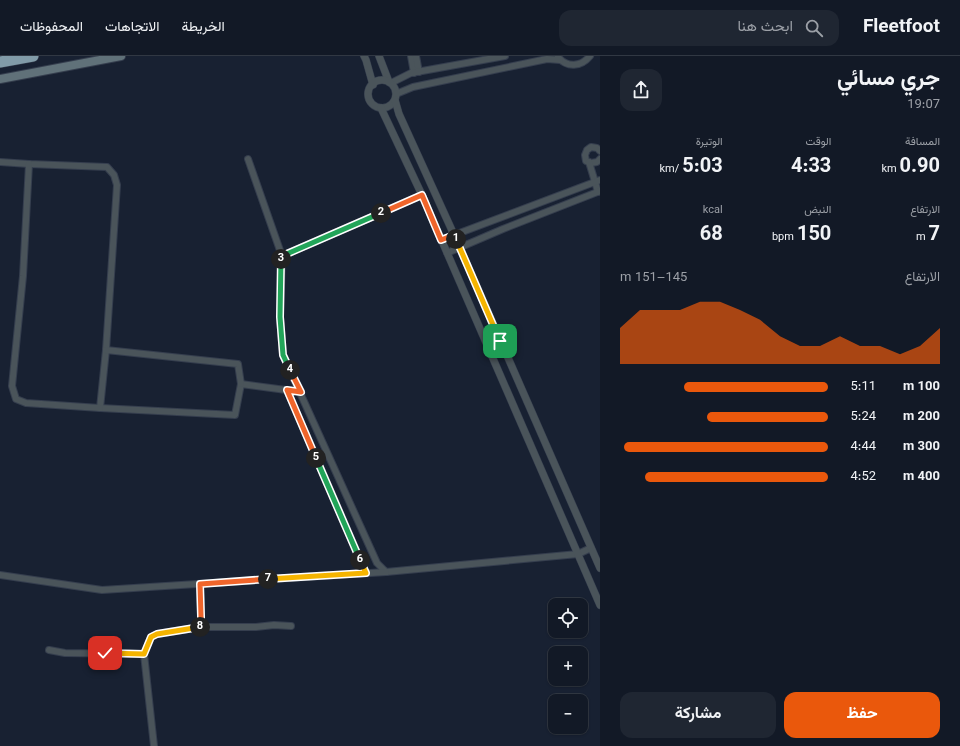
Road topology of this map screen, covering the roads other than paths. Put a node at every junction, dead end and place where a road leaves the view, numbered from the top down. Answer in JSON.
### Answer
{"nodes":[{"id":1,"x":33,"y":56,"type":"edge"},
{"id":2,"x":120,"y":56,"type":"edge"},
{"id":3,"x":364,"y":56,"type":"edge"},
{"id":4,"x":379,"y":56,"type":"edge"},
{"id":5,"x":411,"y":56,"type":"edge"},
{"id":6,"x":416,"y":56,"type":"edge"},
{"id":7,"x":503,"y":56,"type":"edge"},
{"id":8,"x":590,"y":56,"type":"edge"},
{"id":9,"x":558,"y":58,"type":"edge"},
{"id":10,"x":0,"y":62,"type":"edge"},
{"id":11,"x":445,"y":67,"type":"junction"},
{"id":12,"x":504,"y":68,"type":"junction"},
{"id":13,"x":416,"y":72,"type":"junction"},
{"id":14,"x":0,"y":79,"type":"edge"},
{"id":15,"x":448,"y":79,"type":"junction"},
{"id":16,"x":390,"y":83,"type":"junction"},
{"id":17,"x":373,"y":85,"type":"junction"},
{"id":18,"x":396,"y":97,"type":"junction"},
{"id":19,"x":381,"y":108,"type":"junction"},
{"id":20,"x":600,"y":151,"type":"edge"},
{"id":21,"x":248,"y":159,"type":"dead end"},
{"id":22,"x":600,"y":161,"type":"edge"},
{"id":23,"x":0,"y":162,"type":"edge"},
{"id":24,"x":589,"y":162,"type":"junction"},
{"id":25,"x":29,"y":164,"type":"junction"},
{"id":26,"x":598,"y":181,"type":"edge"},
{"id":27,"x":599,"y":191,"type":"edge"},
{"id":28,"x":422,"y":195,"type":"junction"},
{"id":29,"x":454,"y":235,"type":"junction"},
{"id":30,"x":441,"y":240,"type":"junction"},
{"id":31,"x":460,"y":248,"type":"junction"},
{"id":32,"x":447,"y":253,"type":"junction"},
{"id":33,"x":282,"y":256,"type":"junction"},
{"id":34,"x":106,"y":350,"type":"junction"},
{"id":35,"x":241,"y":384,"type":"junction"},
{"id":36,"x":287,"y":390,"type":"junction"},
{"id":37,"x":301,"y":392,"type":"junction"},
{"id":38,"x":100,"y":408,"type":"junction"},
{"id":39,"x":591,"y":548,"type":"junction"},
{"id":40,"x":578,"y":554,"type":"junction"},
{"id":41,"x":600,"y":568,"type":"edge"},
{"id":42,"x":386,"y":572,"type":"junction"},
{"id":43,"x":366,"y":573,"type":"junction"},
{"id":44,"x":0,"y":575,"type":"edge"},
{"id":45,"x":200,"y":584,"type":"junction"},
{"id":46,"x":600,"y":605,"type":"edge"},
{"id":47,"x":291,"y":626,"type":"dead end"},
{"id":48,"x":201,"y":627,"type":"junction"},
{"id":49,"x":48,"y":650,"type":"dead end"},
{"id":50,"x":144,"y":654,"type":"junction"},
{"id":51,"x":154,"y":746,"type":"edge"}],
"edges":[{"from":1,"to":10,"type":"highway"},
{"from":2,"to":14,"type":"main road"},
{"from":3,"to":17,"type":"street"},
{"from":4,"to":16,"type":"street"},
{"from":5,"to":13,"type":"street"},
{"from":6,"to":13,"type":"street"},
{"from":7,"to":11,"type":"street"},
{"from":7,"to":12,"type":"street"},
{"from":8,"to":9,"type":"street"},
{"from":9,"to":12,"type":"street"},
{"from":11,"to":13,"type":"street"},
{"from":11,"to":15,"type":"street"},
{"from":12,"to":15,"type":"street"},
{"from":13,"to":16,"type":"street"},
{"from":15,"to":18,"type":"street"},
{"from":16,"to":17,"type":"street"},
{"from":16,"to":18,"type":"street"},
{"from":17,"to":19,"type":"street"},
{"from":18,"to":19,"type":"street"},
{"from":18,"to":29,"type":"street"},
{"from":19,"to":28,"type":"street"},
{"from":20,"to":24,"type":"street"},
{"from":21,"to":33,"type":"street"},
{"from":22,"to":24,"type":"street"},
{"from":23,"to":25,"type":"street"},
{"from":24,"to":26,"type":"street"},
{"from":25,"to":34,"type":"street"},
{"from":25,"to":38,"type":"street"},
{"from":26,"to":27,"type":"street"},
{"from":26,"to":29,"type":"street"},
{"from":27,"to":31,"type":"street"},
{"from":28,"to":30,"type":"street"},
{"from":28,"to":33,"type":"street"},
{"from":29,"to":30,"type":"street"},
{"from":29,"to":31,"type":"street"},
{"from":30,"to":32,"type":"street"},
{"from":31,"to":32,"type":"street"},
{"from":31,"to":39,"type":"street"},
{"from":32,"to":40,"type":"street"},
{"from":33,"to":37,"type":"street"},
{"from":34,"to":35,"type":"street"},
{"from":34,"to":38,"type":"street"},
{"from":35,"to":36,"type":"street"},
{"from":35,"to":38,"type":"street"},
{"from":36,"to":37,"type":"street"},
{"from":36,"to":43,"type":"street"},
{"from":37,"to":42,"type":"street"},
{"from":39,"to":40,"type":"street"},
{"from":39,"to":41,"type":"street"},
{"from":40,"to":42,"type":"street"},
{"from":40,"to":46,"type":"street"},
{"from":42,"to":43,"type":"street"},
{"from":43,"to":45,"type":"street"},
{"from":44,"to":45,"type":"street"},
{"from":45,"to":48,"type":"street"},
{"from":47,"to":48,"type":"street"},
{"from":48,"to":50,"type":"street"},
{"from":49,"to":50,"type":"street"},
{"from":50,"to":51,"type":"street"}]}
